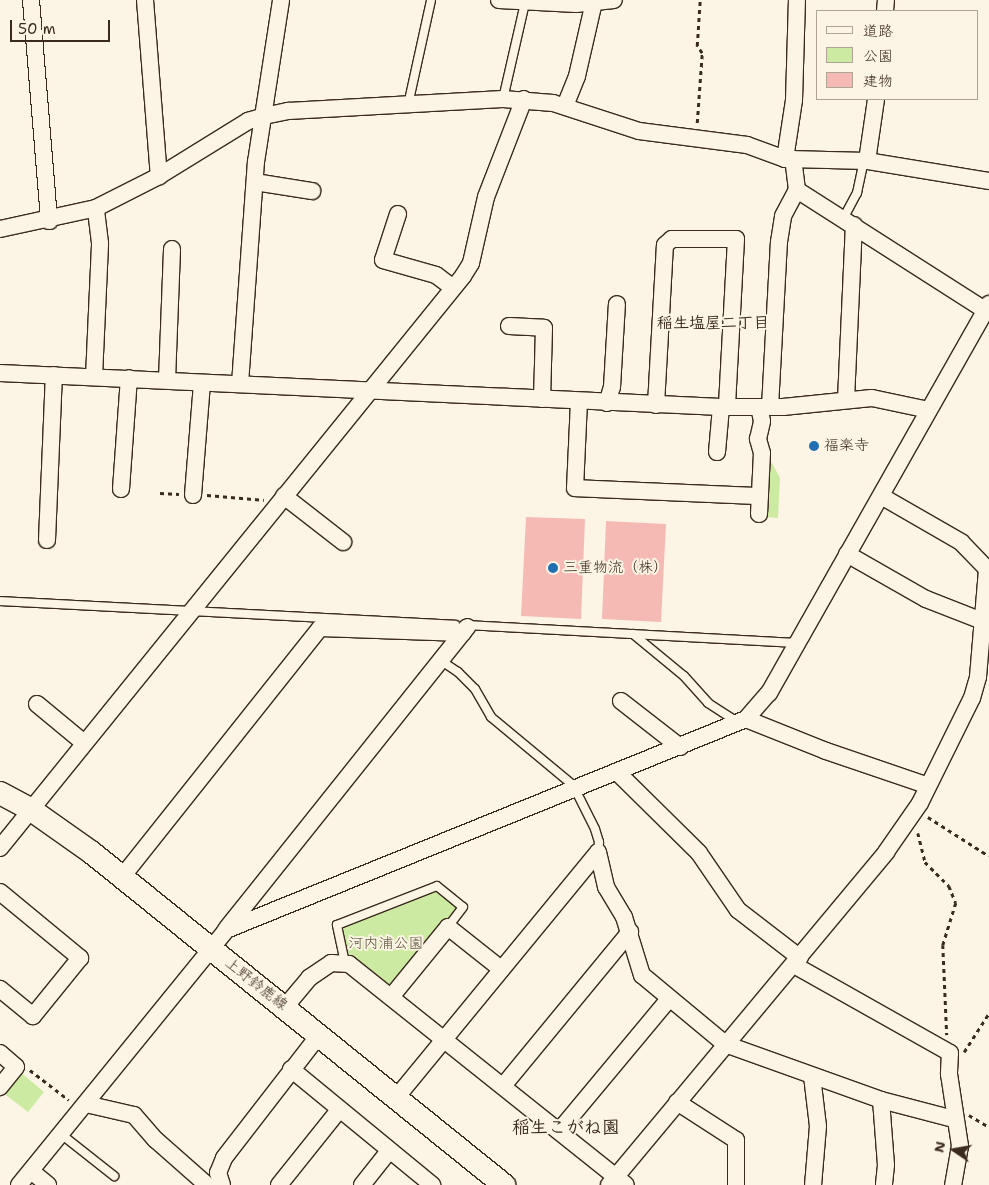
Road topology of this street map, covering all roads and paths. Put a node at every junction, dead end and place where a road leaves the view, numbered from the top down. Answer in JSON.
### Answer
{"nodes":[{"id":1,"x":31,"y":0,"type":"edge"},
{"id":2,"x":145,"y":0,"type":"edge"},
{"id":3,"x":281,"y":0,"type":"edge"},
{"id":4,"x":431,"y":0,"type":"edge"},
{"id":5,"x":499,"y":0,"type":"edge"},
{"id":6,"x":614,"y":0,"type":"edge"},
{"id":7,"x":700,"y":0,"type":"edge"},
{"id":8,"x":797,"y":0,"type":"edge"},
{"id":9,"x":550,"y":2,"type":"edge"},
{"id":10,"x":594,"y":2,"type":"junction"},
{"id":11,"x":525,"y":3,"type":"junction"},
{"id":12,"x":503,"y":99,"type":"junction"},
{"id":13,"x":524,"y":99,"type":"junction"},
{"id":14,"x":876,"y":100,"type":"edge"},
{"id":15,"x":408,"y":105,"type":"junction"},
{"id":16,"x":565,"y":106,"type":"junction"},
{"id":17,"x":264,"y":116,"type":"junction"},
{"id":18,"x":696,"y":140,"type":"junction"},
{"id":19,"x":789,"y":159,"type":"junction"},
{"id":20,"x":865,"y":161,"type":"junction"},
{"id":21,"x":159,"y":176,"type":"junction"},
{"id":22,"x":989,"y":181,"type":"edge"},
{"id":23,"x":255,"y":182,"type":"junction"},
{"id":24,"x":797,"y":190,"type":"junction"},
{"id":25,"x":312,"y":191,"type":"dead end"},
{"id":26,"x":96,"y":208,"type":"junction"},
{"id":27,"x":398,"y":214,"type":"dead end"},
{"id":28,"x":49,"y":221,"type":"junction"},
{"id":29,"x":849,"y":222,"type":"junction"},
{"id":30,"x":0,"y":229,"type":"edge"},
{"id":31,"x":172,"y":249,"type":"dead end"},
{"id":32,"x":453,"y":288,"type":"junction"},
{"id":33,"x":616,"y":304,"type":"dead end"},
{"id":34,"x":988,"y":309,"type":"edge"},
{"id":35,"x":509,"y":326,"type":"dead end"},
{"id":36,"x":0,"y":373,"type":"edge"},
{"id":37,"x":54,"y":375,"type":"junction"},
{"id":38,"x":94,"y":377,"type":"junction"},
{"id":39,"x":129,"y":378,"type":"junction"},
{"id":40,"x":167,"y":380,"type":"junction"},
{"id":41,"x":202,"y":383,"type":"junction"},
{"id":42,"x":240,"y":384,"type":"junction"},
{"id":43,"x":369,"y":390,"type":"junction"},
{"id":44,"x":542,"y":399,"type":"junction"},
{"id":45,"x":846,"y":400,"type":"junction"},
{"id":46,"x":579,"y":401,"type":"junction"},
{"id":47,"x":607,"y":402,"type":"junction"},
{"id":48,"x":656,"y":404,"type":"junction"},
{"id":49,"x":724,"y":407,"type":"junction"},
{"id":50,"x":765,"y":407,"type":"junction"},
{"id":51,"x":929,"y":410,"type":"junction"},
{"id":52,"x":717,"y":452,"type":"dead end"},
{"id":53,"x":121,"y":489,"type":"dead end"},
{"id":54,"x":160,"y":493,"type":"dead end"},
{"id":55,"x":193,"y":495,"type":"junction"},
{"id":56,"x":760,"y":496,"type":"junction"},
{"id":57,"x":881,"y":496,"type":"junction"},
{"id":58,"x":281,"y":499,"type":"junction"},
{"id":59,"x":759,"y":514,"type":"dead end"},
{"id":60,"x":46,"y":540,"type":"dead end"},
{"id":61,"x":343,"y":542,"type":"dead end"},
{"id":62,"x":847,"y":554,"type":"junction"},
{"id":63,"x":988,"y":579,"type":"edge"},
{"id":64,"x":0,"y":601,"type":"edge"},
{"id":65,"x":190,"y":611,"type":"junction"},
{"id":66,"x":466,"y":629,"type":"junction"},
{"id":67,"x":984,"y":632,"type":"edge"},
{"id":68,"x":633,"y":634,"type":"junction"},
{"id":69,"x":798,"y":643,"type":"junction"},
{"id":70,"x":440,"y":660,"type":"junction"},
{"id":71,"x":621,"y":701,"type":"dead end"},
{"id":72,"x":37,"y":704,"type":"dead end"},
{"id":73,"x":742,"y":721,"type":"junction"},
{"id":74,"x":83,"y":742,"type":"junction"},
{"id":75,"x":680,"y":747,"type":"junction"},
{"id":76,"x":617,"y":772,"type":"junction"},
{"id":77,"x":926,"y":785,"type":"junction"},
{"id":78,"x":576,"y":790,"type":"junction"},
{"id":79,"x":0,"y":793,"type":"edge"},
{"id":80,"x":919,"y":807,"type":"junction"},
{"id":81,"x":30,"y":809,"type":"junction"},
{"id":82,"x":0,"y":848,"type":"edge"},
{"id":83,"x":598,"y":852,"type":"junction"},
{"id":84,"x":989,"y":856,"type":"edge"},
{"id":85,"x":122,"y":877,"type":"junction"},
{"id":86,"x":0,"y":892,"type":"edge"},
{"id":87,"x":448,"y":927,"type":"junction"},
{"id":88,"x":226,"y":930,"type":"junction"},
{"id":89,"x":630,"y":932,"type":"junction"},
{"id":90,"x":211,"y":950,"type":"junction"},
{"id":91,"x":797,"y":962,"type":"junction"},
{"id":92,"x":345,"y":963,"type":"junction"},
{"id":93,"x":501,"y":969,"type":"junction"},
{"id":94,"x":0,"y":989,"type":"edge"},
{"id":95,"x":391,"y":997,"type":"junction"},
{"id":96,"x":668,"y":1000,"type":"junction"},
{"id":97,"x":285,"y":1006,"type":"junction"},
{"id":98,"x":989,"y":1013,"type":"edge"},
{"id":99,"x":319,"y":1035,"type":"junction"},
{"id":100,"x":443,"y":1039,"type":"junction"},
{"id":101,"x":725,"y":1044,"type":"junction"},
{"id":102,"x":0,"y":1053,"type":"edge"},
{"id":103,"x":950,"y":1053,"type":"junction"},
{"id":104,"x":16,"y":1067,"type":"junction"},
{"id":105,"x":291,"y":1069,"type":"junction"},
{"id":106,"x":949,"y":1074,"type":"junction"},
{"id":107,"x":812,"y":1076,"type":"junction"},
{"id":108,"x":503,"y":1086,"type":"junction"},
{"id":109,"x":0,"y":1087,"type":"edge"},
{"id":110,"x":396,"y":1098,"type":"junction"},
{"id":111,"x":881,"y":1100,"type":"junction"},
{"id":112,"x":677,"y":1102,"type":"junction"},
{"id":113,"x":83,"y":1107,"type":"junction"},
{"id":114,"x":339,"y":1110,"type":"junction"},
{"id":115,"x":954,"y":1119,"type":"junction"},
{"id":116,"x":559,"y":1131,"type":"junction"},
{"id":117,"x":61,"y":1134,"type":"junction"},
{"id":118,"x":389,"y":1152,"type":"junction"},
{"id":119,"x":31,"y":1171,"type":"junction"},
{"id":120,"x":114,"y":1176,"type":"dead end"},
{"id":121,"x":617,"y":1182,"type":"edge"},
{"id":122,"x":19,"y":1185,"type":"edge"},
{"id":123,"x":48,"y":1185,"type":"edge"},
{"id":124,"x":207,"y":1185,"type":"edge"},
{"id":125,"x":222,"y":1185,"type":"edge"},
{"id":126,"x":279,"y":1185,"type":"edge"},
{"id":127,"x":362,"y":1185,"type":"edge"},
{"id":128,"x":432,"y":1185,"type":"edge"},
{"id":129,"x":504,"y":1185,"type":"edge"},
{"id":130,"x":736,"y":1185,"type":"edge"},
{"id":131,"x":813,"y":1185,"type":"edge"},
{"id":132,"x":884,"y":1185,"type":"edge"},
{"id":133,"x":953,"y":1185,"type":"edge"}],
"edges":[{"from":1,"to":28,"type":"street"},
{"from":2,"to":21,"type":"street"},
{"from":3,"to":17,"type":"street"},
{"from":4,"to":15,"type":"lane"},
{"from":5,"to":11,"type":"street"},
{"from":6,"to":10,"type":"street"},
{"from":7,"to":18,"type":"path"},
{"from":8,"to":19,"type":"street"},
{"from":9,"to":10,"type":"street"},
{"from":9,"to":11,"type":"street"},
{"from":10,"to":16,"type":"street"},
{"from":11,"to":12,"type":"lane"},
{"from":12,"to":13,"type":"street"},
{"from":12,"to":15,"type":"street"},
{"from":13,"to":16,"type":"street"},
{"from":13,"to":32,"type":"street"},
{"from":14,"to":20,"type":"street"},
{"from":15,"to":17,"type":"street"},
{"from":16,"to":18,"type":"street"},
{"from":17,"to":21,"type":"street"},
{"from":17,"to":23,"type":"street"},
{"from":18,"to":19,"type":"street"},
{"from":19,"to":20,"type":"street"},
{"from":19,"to":24,"type":"street"},
{"from":20,"to":22,"type":"street"},
{"from":20,"to":29,"type":"lane"},
{"from":21,"to":26,"type":"street"},
{"from":23,"to":25,"type":"street"},
{"from":23,"to":42,"type":"street"},
{"from":24,"to":29,"type":"street"},
{"from":24,"to":50,"type":"street"},
{"from":26,"to":28,"type":"street"},
{"from":26,"to":38,"type":"street"},
{"from":27,"to":32,"type":"street"},
{"from":28,"to":30,"type":"street"},
{"from":29,"to":34,"type":"street"},
{"from":29,"to":45,"type":"street"},
{"from":31,"to":40,"type":"street"},
{"from":32,"to":43,"type":"street"},
{"from":33,"to":47,"type":"street"},
{"from":34,"to":51,"type":"street"},
{"from":35,"to":44,"type":"street"},
{"from":36,"to":37,"type":"street"},
{"from":37,"to":38,"type":"street"},
{"from":37,"to":60,"type":"street"},
{"from":38,"to":39,"type":"street"},
{"from":39,"to":40,"type":"street"},
{"from":39,"to":53,"type":"street"},
{"from":40,"to":41,"type":"street"},
{"from":41,"to":42,"type":"street"},
{"from":41,"to":55,"type":"street"},
{"from":42,"to":43,"type":"street"},
{"from":43,"to":44,"type":"street"},
{"from":43,"to":58,"type":"street"},
{"from":44,"to":46,"type":"street"},
{"from":45,"to":50,"type":"street"},
{"from":45,"to":51,"type":"street"},
{"from":46,"to":47,"type":"street"},
{"from":46,"to":56,"type":"street"},
{"from":47,"to":48,"type":"street"},
{"from":48,"to":49,"type":"street"},
{"from":48,"to":49,"type":"street"},
{"from":49,"to":50,"type":"street"},
{"from":49,"to":52,"type":"street"},
{"from":50,"to":56,"type":"street"},
{"from":51,"to":57,"type":"street"},
{"from":54,"to":55,"type":"path"},
{"from":55,"to":58,"type":"path"},
{"from":56,"to":59,"type":"street"},
{"from":57,"to":62,"type":"street"},
{"from":57,"to":63,"type":"street"},
{"from":58,"to":61,"type":"street"},
{"from":58,"to":65,"type":"street"},
{"from":62,"to":67,"type":"street"},
{"from":62,"to":69,"type":"street"},
{"from":63,"to":67,"type":"street"},
{"from":64,"to":65,"type":"lane"},
{"from":65,"to":66,"type":"lane"},
{"from":65,"to":74,"type":"street"},
{"from":66,"to":68,"type":"lane"},
{"from":66,"to":70,"type":"street"},
{"from":66,"to":85,"type":"street"},
{"from":67,"to":77,"type":"street"},
{"from":68,"to":69,"type":"lane"},
{"from":68,"to":73,"type":"lane"},
{"from":69,"to":73,"type":"street"},
{"from":70,"to":78,"type":"lane"},
{"from":70,"to":88,"type":"street"},
{"from":71,"to":75,"type":"street"},
{"from":72,"to":74,"type":"street"},
{"from":73,"to":75,"type":"street"},
{"from":73,"to":77,"type":"street"},
{"from":74,"to":81,"type":"street"},
{"from":75,"to":76,"type":"street"},
{"from":76,"to":78,"type":"street"},
{"from":76,"to":91,"type":"street"},
{"from":77,"to":80,"type":"street"},
{"from":78,"to":83,"type":"lane"},
{"from":78,"to":88,"type":"street"},
{"from":79,"to":81,"type":"main road","name":"上野鈴鹿線"},
{"from":80,"to":84,"type":"path"},
{"from":80,"to":91,"type":"street"},
{"from":80,"to":103,"type":"path"},
{"from":81,"to":82,"type":"street"},
{"from":81,"to":85,"type":"main road","name":"上野鈴鹿線"},
{"from":83,"to":89,"type":"street"},
{"from":83,"to":93,"type":"street"},
{"from":85,"to":90,"type":"main road","name":"上野鈴鹿線"},
{"from":86,"to":94,"type":"street"},
{"from":87,"to":92,"type":"lane"},
{"from":87,"to":93,"type":"street"},
{"from":87,"to":95,"type":"street"},
{"from":88,"to":90,"type":"street"},
{"from":89,"to":96,"type":"street"},
{"from":89,"to":108,"type":"street"},
{"from":90,"to":97,"type":"main road","name":"上野鈴鹿線"},
{"from":90,"to":113,"type":"street"},
{"from":91,"to":101,"type":"street"},
{"from":91,"to":103,"type":"street"},
{"from":92,"to":95,"type":"street"},
{"from":92,"to":97,"type":"street"},
{"from":93,"to":100,"type":"street"},
{"from":95,"to":100,"type":"street"},
{"from":96,"to":101,"type":"street"},
{"from":96,"to":116,"type":"street"},
{"from":97,"to":99,"type":"main road","name":"上野鈴鹿線"},
{"from":98,"to":106,"type":"path"},
{"from":99,"to":105,"type":"street"},
{"from":99,"to":110,"type":"main road","name":"上野鈴鹿線"},
{"from":100,"to":108,"type":"street"},
{"from":100,"to":110,"type":"street"},
{"from":101,"to":107,"type":"street"},
{"from":101,"to":112,"type":"street"},
{"from":102,"to":104,"type":"street"},
{"from":103,"to":106,"type":"street"},
{"from":104,"to":109,"type":"street"},
{"from":104,"to":113,"type":"path"},
{"from":105,"to":114,"type":"street"},
{"from":105,"to":125,"type":"street"},
{"from":106,"to":115,"type":"street"},
{"from":107,"to":111,"type":"street"},
{"from":107,"to":131,"type":"street"},
{"from":108,"to":116,"type":"street"},
{"from":110,"to":129,"type":"main road","name":"上野鈴鹿線"},
{"from":111,"to":115,"type":"street"},
{"from":111,"to":132,"type":"street"},
{"from":112,"to":121,"type":"street"},
{"from":112,"to":130,"type":"street"},
{"from":113,"to":117,"type":"street"},
{"from":113,"to":124,"type":"street"},
{"from":114,"to":118,"type":"street"},
{"from":114,"to":126,"type":"street"},
{"from":115,"to":133,"type":"street"},
{"from":116,"to":121,"type":"street"},
{"from":117,"to":119,"type":"street"},
{"from":117,"to":120,"type":"lane"},
{"from":118,"to":127,"type":"street"},
{"from":118,"to":128,"type":"street"},
{"from":119,"to":122,"type":"street"},
{"from":119,"to":123,"type":"street"}]}
